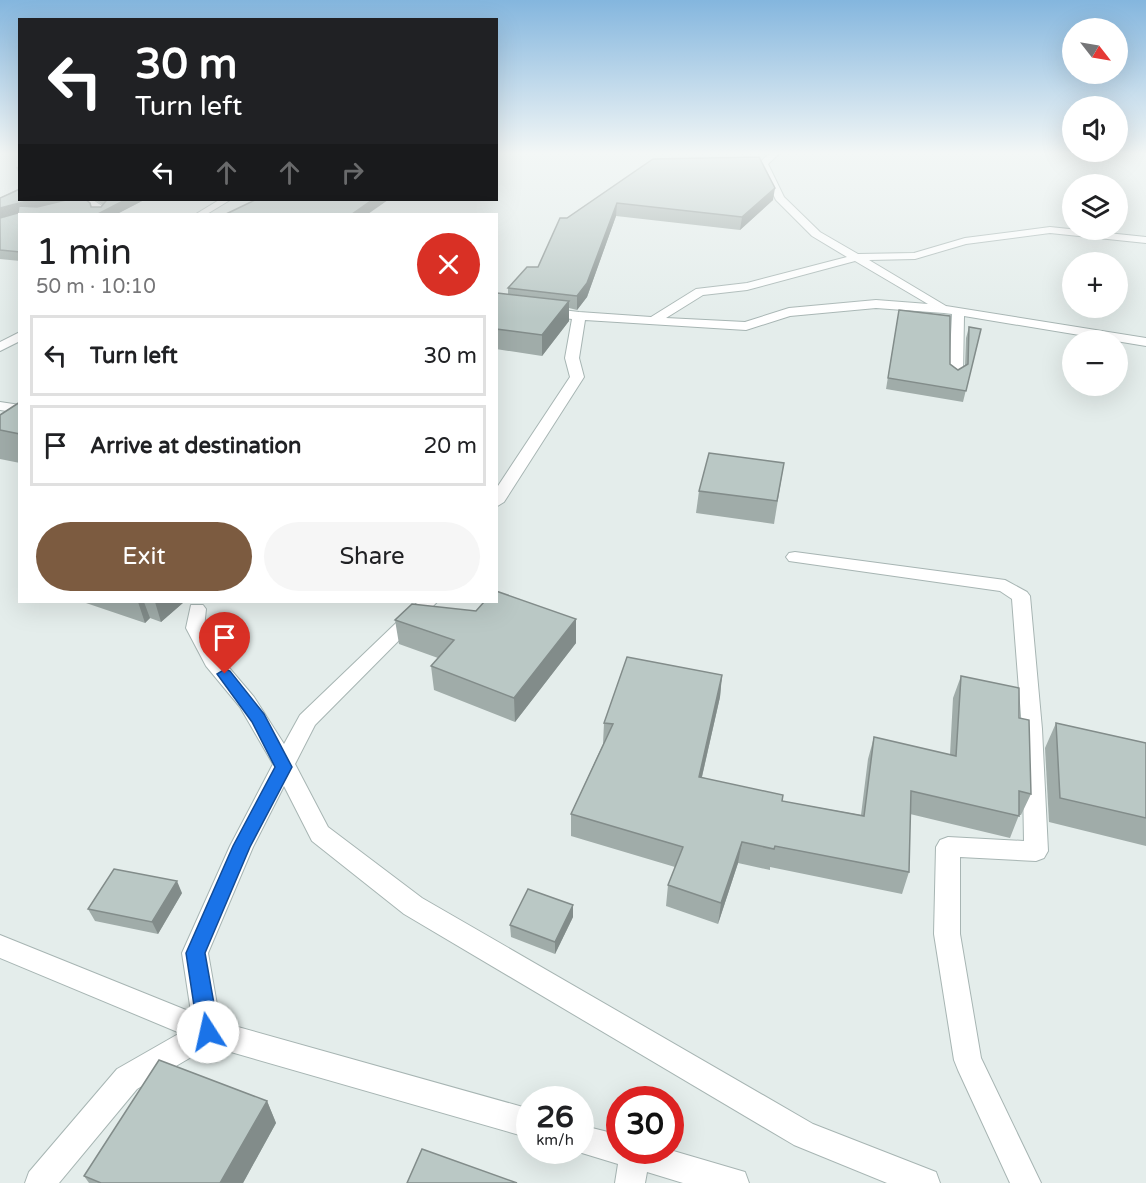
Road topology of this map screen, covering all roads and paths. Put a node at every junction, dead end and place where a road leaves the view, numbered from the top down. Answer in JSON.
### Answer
{"nodes":[{"id":1,"x":791,"y":209,"type":"edge"},
{"id":2,"x":1146,"y":240,"type":"edge"},
{"id":3,"x":859,"y":257,"type":"junction"},
{"id":4,"x":498,"y":306,"type":"edge"},
{"id":5,"x":951,"y":310,"type":"junction"},
{"id":6,"x":579,"y":316,"type":"junction"},
{"id":7,"x":652,"y":321,"type":"junction"},
{"id":8,"x":18,"y":337,"type":"edge"},
{"id":9,"x":1146,"y":342,"type":"edge"},
{"id":10,"x":0,"y":347,"type":"edge"},
{"id":11,"x":956,"y":375,"type":"edge"},
{"id":12,"x":0,"y":406,"type":"edge"},
{"id":13,"x":18,"y":409,"type":"edge"},
{"id":14,"x":498,"y":499,"type":"edge"},
{"id":15,"x":795,"y":557,"type":"dead end"},
{"id":16,"x":427,"y":603,"type":"edge"},
{"id":17,"x":197,"y":609,"type":"dead end"},
{"id":18,"x":284,"y":767,"type":"junction"},
{"id":19,"x":0,"y":946,"type":"edge"},
{"id":20,"x":208,"y":1032,"type":"junction"},
{"id":21,"x":516,"y":1120,"type":"edge"},
{"id":22,"x":645,"y":1164,"type":"edge"},
{"id":23,"x":40,"y":1183,"type":"edge"},
{"id":24,"x":734,"y":1183,"type":"edge"},
{"id":25,"x":925,"y":1183,"type":"edge"},
{"id":26,"x":1026,"y":1183,"type":"edge"}],
"edges":[{"from":1,"to":3,"type":"street"},
{"from":2,"to":3,"type":"street"},
{"from":3,"to":5,"type":"street"},
{"from":3,"to":7,"type":"street"},
{"from":4,"to":6,"type":"street"},
{"from":5,"to":7,"type":"street"},
{"from":5,"to":9,"type":"street"},
{"from":5,"to":11,"type":"street"},
{"from":6,"to":7,"type":"street"},
{"from":6,"to":14,"type":"street"},
{"from":8,"to":10,"type":"street"},
{"from":12,"to":13,"type":"street"},
{"from":15,"to":26,"type":"street"},
{"from":16,"to":18,"type":"street"},
{"from":17,"to":18,"type":"street"},
{"from":18,"to":20,"type":"street"},
{"from":18,"to":25,"type":"street"},
{"from":19,"to":20,"type":"street"},
{"from":20,"to":21,"type":"street"},
{"from":20,"to":23,"type":"street"},
{"from":22,"to":24,"type":"street"}]}
